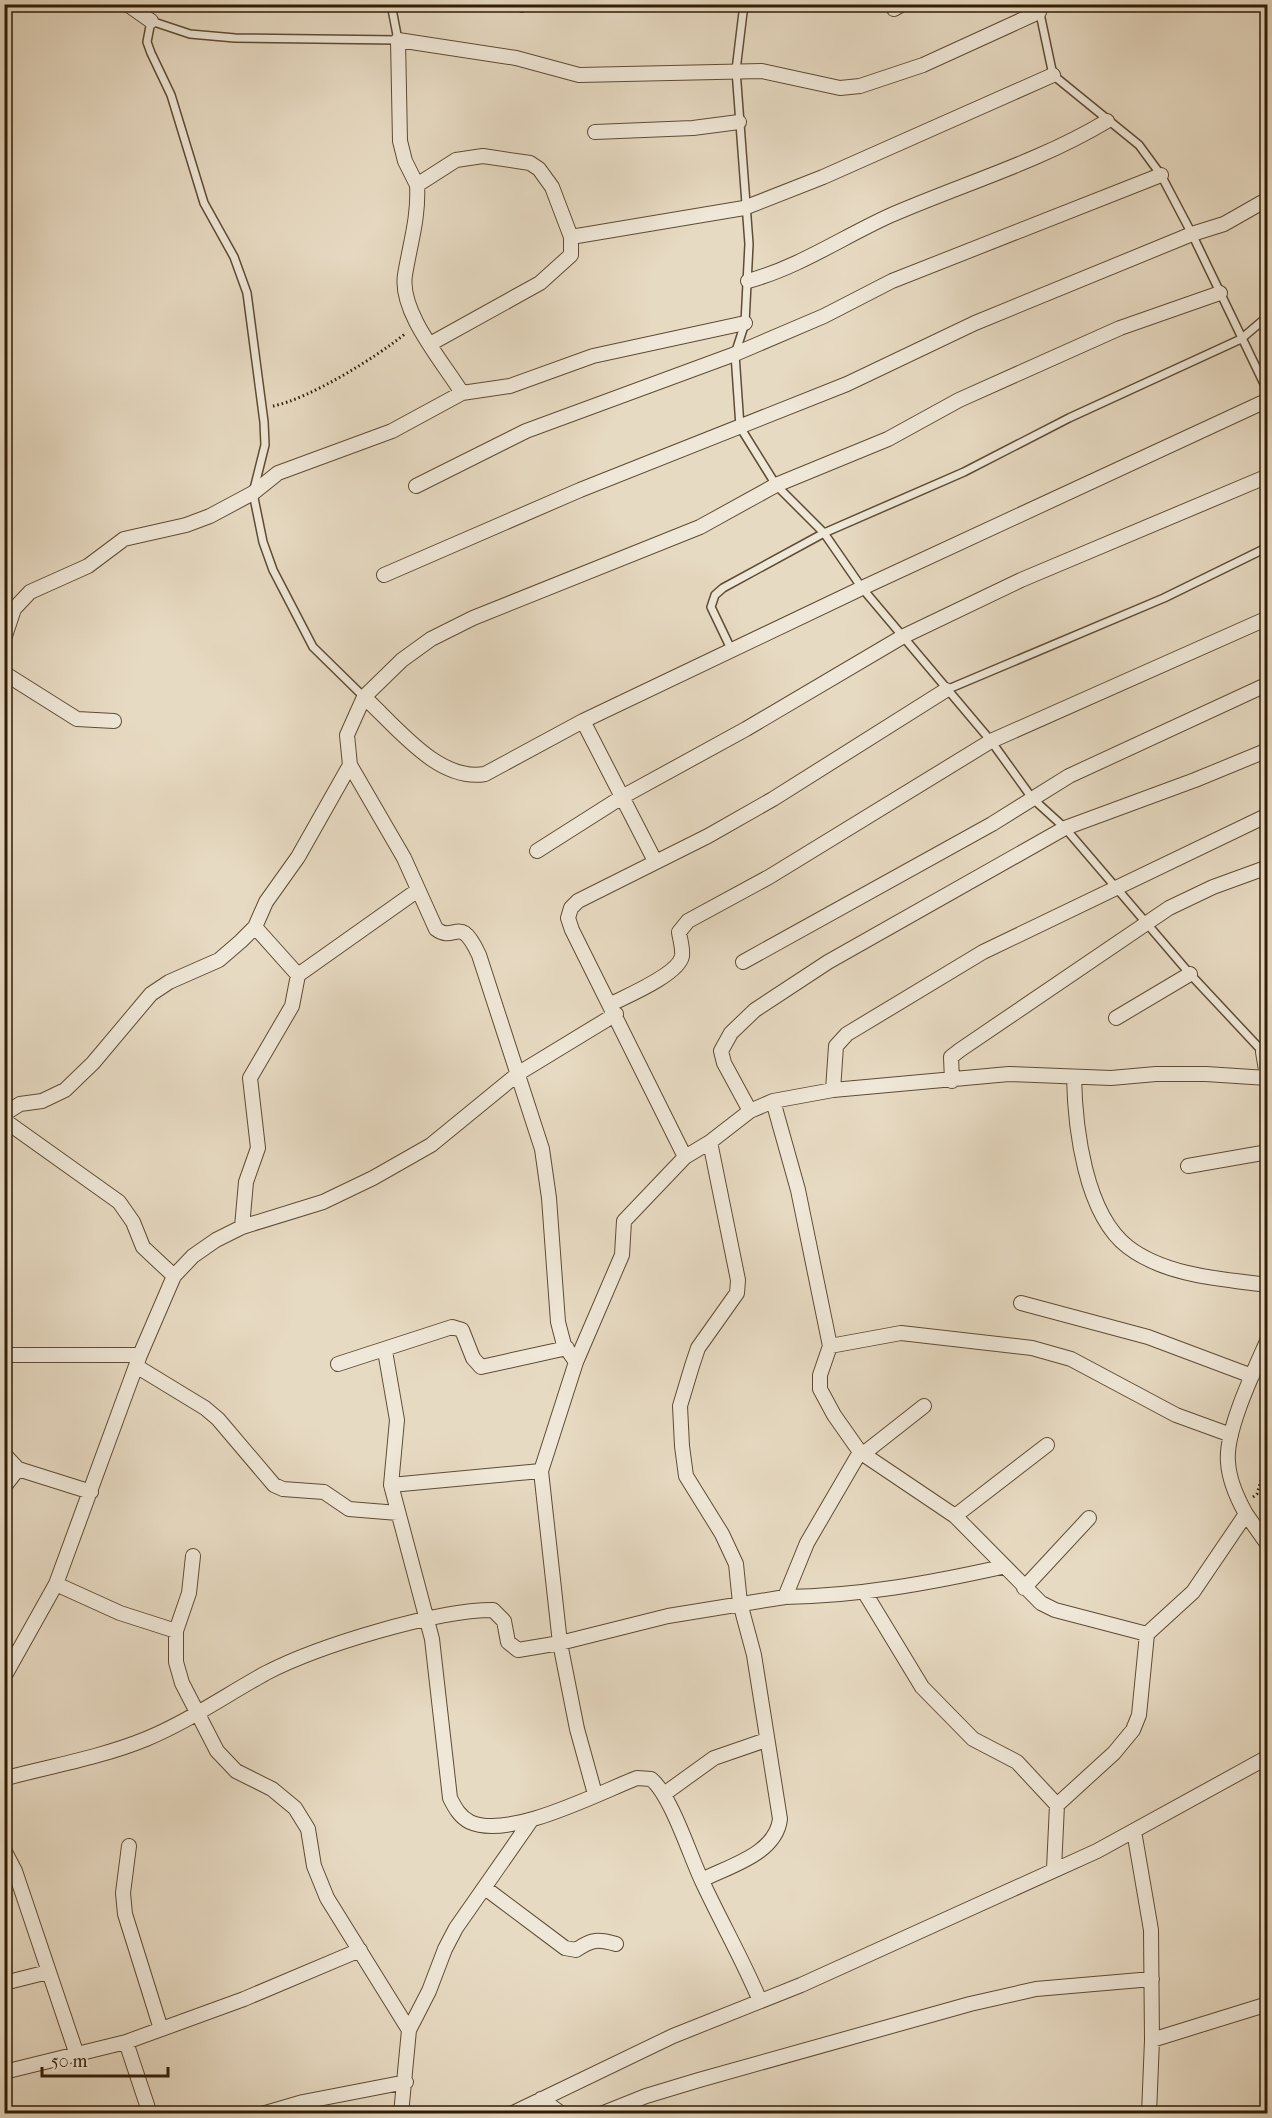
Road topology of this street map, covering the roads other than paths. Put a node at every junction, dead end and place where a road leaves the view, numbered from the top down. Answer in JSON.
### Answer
{"nodes":[{"id":1,"x":128,"y":4,"type":"edge"},
{"id":2,"x":392,"y":4,"type":"edge"},
{"id":3,"x":744,"y":4,"type":"edge"},
{"id":4,"x":1039,"y":8,"type":"edge"},
{"id":5,"x":151,"y":21,"type":"junction"},
{"id":6,"x":398,"y":40,"type":"junction"},
{"id":7,"x":736,"y":70,"type":"junction"},
{"id":8,"x":1053,"y":75,"type":"junction"},
{"id":9,"x":1107,"y":121,"type":"junction"},
{"id":10,"x":739,"y":122,"type":"junction"},
{"id":11,"x":595,"y":132,"type":"dead end"},
{"id":12,"x":1161,"y":175,"type":"junction"},
{"id":13,"x":417,"y":184,"type":"junction"},
{"id":14,"x":1268,"y":199,"type":"edge"},
{"id":15,"x":744,"y":208,"type":"junction"},
{"id":16,"x":1192,"y":234,"type":"junction"},
{"id":17,"x":572,"y":237,"type":"junction"},
{"id":18,"x":748,"y":280,"type":"junction"},
{"id":19,"x":1220,"y":294,"type":"junction"},
{"id":20,"x":1268,"y":316,"type":"edge"},
{"id":21,"x":746,"y":323,"type":"junction"},
{"id":22,"x":1241,"y":339,"type":"junction"},
{"id":23,"x":430,"y":344,"type":"junction"},
{"id":24,"x":735,"y":354,"type":"junction"},
{"id":25,"x":1268,"y":392,"type":"edge"},
{"id":26,"x":462,"y":393,"type":"junction"},
{"id":27,"x":1268,"y":400,"type":"edge"},
{"id":28,"x":740,"y":427,"type":"junction"},
{"id":29,"x":1268,"y":476,"type":"edge"},
{"id":30,"x":777,"y":485,"type":"junction"},
{"id":31,"x":416,"y":486,"type":"dead end"},
{"id":32,"x":253,"y":493,"type":"junction"},
{"id":33,"x":824,"y":533,"type":"junction"},
{"id":34,"x":1268,"y":546,"type":"edge"},
{"id":35,"x":384,"y":575,"type":"dead end"},
{"id":36,"x":862,"y":588,"type":"junction"},
{"id":37,"x":7,"y":616,"type":"edge"},
{"id":38,"x":1268,"y":618,"type":"edge"},
{"id":39,"x":902,"y":637,"type":"junction"},
{"id":40,"x":4,"y":639,"type":"edge"},
{"id":41,"x":732,"y":651,"type":"junction"},
{"id":42,"x":4,"y":673,"type":"edge"},
{"id":43,"x":1268,"y":684,"type":"edge"},
{"id":44,"x":946,"y":690,"type":"junction"},
{"id":45,"x":364,"y":698,"type":"junction"},
{"id":46,"x":114,"y":721,"type":"dead end"},
{"id":47,"x":583,"y":721,"type":"junction"},
{"id":48,"x":991,"y":741,"type":"junction"},
{"id":49,"x":1268,"y":750,"type":"edge"},
{"id":50,"x":350,"y":765,"type":"junction"},
{"id":51,"x":622,"y":797,"type":"junction"},
{"id":52,"x":1032,"y":798,"type":"junction"},
{"id":53,"x":1268,"y":815,"type":"edge"},
{"id":54,"x":1065,"y":828,"type":"junction"},
{"id":55,"x":537,"y":851,"type":"dead end"},
{"id":56,"x":655,"y":861,"type":"junction"},
{"id":57,"x":1268,"y":867,"type":"edge"},
{"id":58,"x":1116,"y":888,"type":"junction"},
{"id":59,"x":418,"y":890,"type":"junction"},
{"id":60,"x":1147,"y":925,"type":"junction"},
{"id":61,"x":255,"y":927,"type":"junction"},
{"id":62,"x":742,"y":963,"type":"dead end"},
{"id":63,"x":1190,"y":974,"type":"junction"},
{"id":64,"x":298,"y":975,"type":"junction"},
{"id":65,"x":614,"y":1009,"type":"junction"},
{"id":66,"x":1116,"y":1018,"type":"dead end"},
{"id":67,"x":1265,"y":1053,"type":"edge"},
{"id":68,"x":519,"y":1073,"type":"junction"},
{"id":69,"x":1074,"y":1077,"type":"junction"},
{"id":70,"x":1267,"y":1080,"type":"edge"},
{"id":71,"x":952,"y":1081,"type":"junction"},
{"id":72,"x":833,"y":1090,"type":"junction"},
{"id":73,"x":773,"y":1101,"type":"junction"},
{"id":74,"x":750,"y":1111,"type":"junction"},
{"id":75,"x":4,"y":1114,"type":"edge"},
{"id":76,"x":4,"y":1120,"type":"edge"},
{"id":77,"x":710,"y":1142,"type":"junction"},
{"id":78,"x":1268,"y":1152,"type":"edge"},
{"id":79,"x":685,"y":1157,"type":"junction"},
{"id":80,"x":1188,"y":1166,"type":"dead end"},
{"id":81,"x":242,"y":1227,"type":"junction"},
{"id":82,"x":174,"y":1276,"type":"junction"},
{"id":83,"x":1268,"y":1285,"type":"edge"},
{"id":84,"x":1021,"y":1303,"type":"dead end"},
{"id":85,"x":1268,"y":1338,"type":"edge"},
{"id":86,"x":830,"y":1346,"type":"junction"},
{"id":87,"x":567,"y":1348,"type":"junction"},
{"id":88,"x":385,"y":1351,"type":"junction"},
{"id":89,"x":4,"y":1355,"type":"edge"},
{"id":90,"x":138,"y":1360,"type":"junction"},
{"id":91,"x":576,"y":1362,"type":"junction"},
{"id":92,"x":338,"y":1364,"type":"dead end"},
{"id":93,"x":1252,"y":1376,"type":"junction"},
{"id":94,"x":924,"y":1406,"type":"dead end"},
{"id":95,"x":1231,"y":1435,"type":"junction"},
{"id":96,"x":1047,"y":1444,"type":"dead end"},
{"id":97,"x":861,"y":1453,"type":"junction"},
{"id":98,"x":4,"y":1454,"type":"edge"},
{"id":99,"x":18,"y":1469,"type":"junction"},
{"id":100,"x":541,"y":1471,"type":"junction"},
{"id":101,"x":391,"y":1485,"type":"junction"},
{"id":102,"x":4,"y":1487,"type":"edge"},
{"id":103,"x":91,"y":1492,"type":"junction"},
{"id":104,"x":1244,"y":1510,"type":"junction"},
{"id":105,"x":398,"y":1513,"type":"junction"},
{"id":106,"x":955,"y":1516,"type":"junction"},
{"id":107,"x":1089,"y":1518,"type":"dead end"},
{"id":108,"x":1268,"y":1545,"type":"edge"},
{"id":109,"x":193,"y":1556,"type":"dead end"},
{"id":110,"x":1002,"y":1567,"type":"junction"},
{"id":111,"x":56,"y":1584,"type":"junction"},
{"id":112,"x":1024,"y":1588,"type":"junction"},
{"id":113,"x":865,"y":1593,"type":"junction"},
{"id":114,"x":785,"y":1597,"type":"junction"},
{"id":115,"x":740,"y":1603,"type":"junction"},
{"id":116,"x":427,"y":1620,"type":"junction"},
{"id":117,"x":176,"y":1631,"type":"junction"},
{"id":118,"x":1147,"y":1634,"type":"junction"},
{"id":119,"x":560,"y":1643,"type":"junction"},
{"id":120,"x":4,"y":1677,"type":"edge"},
{"id":121,"x":196,"y":1714,"type":"junction"},
{"id":122,"x":766,"y":1740,"type":"junction"},
{"id":123,"x":1268,"y":1757,"type":"edge"},
{"id":124,"x":5,"y":1777,"type":"edge"},
{"id":125,"x":595,"y":1794,"type":"junction"},
{"id":126,"x":664,"y":1794,"type":"junction"},
{"id":127,"x":1057,"y":1804,"type":"junction"},
{"id":128,"x":530,"y":1822,"type":"junction"},
{"id":129,"x":1134,"y":1832,"type":"junction"},
{"id":130,"x":129,"y":1846,"type":"dead end"},
{"id":131,"x":4,"y":1850,"type":"edge"},
{"id":132,"x":1054,"y":1869,"type":"junction"},
{"id":133,"x":702,"y":1880,"type":"junction"},
{"id":134,"x":485,"y":1888,"type":"junction"},
{"id":135,"x":616,"y":1944,"type":"dead end"},
{"id":136,"x":360,"y":1950,"type":"junction"},
{"id":137,"x":48,"y":1972,"type":"junction"},
{"id":138,"x":1152,"y":1979,"type":"junction"},
{"id":139,"x":4,"y":1983,"type":"edge"},
{"id":140,"x":760,"y":2001,"type":"junction"},
{"id":141,"x":1268,"y":2004,"type":"edge"},
{"id":142,"x":161,"y":2029,"type":"junction"},
{"id":143,"x":409,"y":2030,"type":"junction"},
{"id":144,"x":1152,"y":2040,"type":"junction"},
{"id":145,"x":126,"y":2042,"type":"junction"},
{"id":146,"x":77,"y":2055,"type":"junction"},
{"id":147,"x":4,"y":2072,"type":"edge"},
{"id":148,"x":406,"y":2082,"type":"junction"},
{"id":149,"x":541,"y":2099,"type":"junction"},
{"id":150,"x":150,"y":2114,"type":"edge"},
{"id":151,"x":262,"y":2114,"type":"edge"},
{"id":152,"x":401,"y":2114,"type":"edge"},
{"id":153,"x":511,"y":2114,"type":"edge"},
{"id":154,"x":562,"y":2114,"type":"edge"},
{"id":155,"x":601,"y":2114,"type":"edge"},
{"id":156,"x":1149,"y":2114,"type":"edge"}],
"edges":[{"from":1,"to":5,"type":"street"},
{"from":2,"to":6,"type":"lane"},
{"from":3,"to":7,"type":"lane"},
{"from":4,"to":7,"type":"street"},
{"from":4,"to":8,"type":"lane"},
{"from":5,"to":6,"type":"lane"},
{"from":5,"to":32,"type":"lane"},
{"from":6,"to":7,"type":"street"},
{"from":6,"to":13,"type":"street"},
{"from":7,"to":10,"type":"lane"},
{"from":8,"to":9,"type":"lane"},
{"from":8,"to":15,"type":"street"},
{"from":9,"to":12,"type":"lane"},
{"from":9,"to":18,"type":"street"},
{"from":10,"to":11,"type":"street"},
{"from":10,"to":15,"type":"lane"},
{"from":12,"to":16,"type":"lane"},
{"from":12,"to":24,"type":"street"},
{"from":13,"to":17,"type":"street"},
{"from":13,"to":23,"type":"street"},
{"from":14,"to":16,"type":"street"},
{"from":15,"to":17,"type":"street"},
{"from":15,"to":18,"type":"lane"},
{"from":16,"to":19,"type":"lane"},
{"from":16,"to":28,"type":"street"},
{"from":17,"to":23,"type":"street"},
{"from":18,"to":21,"type":"lane"},
{"from":19,"to":22,"type":"lane"},
{"from":19,"to":30,"type":"street"},
{"from":20,"to":22,"type":"lane"},
{"from":21,"to":24,"type":"lane"},
{"from":21,"to":26,"type":"street"},
{"from":22,"to":25,"type":"lane"},
{"from":22,"to":33,"type":"lane"},
{"from":23,"to":26,"type":"street"},
{"from":24,"to":28,"type":"lane"},
{"from":24,"to":31,"type":"street"},
{"from":26,"to":32,"type":"street"},
{"from":27,"to":36,"type":"street"},
{"from":28,"to":30,"type":"lane"},
{"from":28,"to":35,"type":"street"},
{"from":29,"to":39,"type":"street"},
{"from":30,"to":33,"type":"lane"},
{"from":30,"to":45,"type":"street"},
{"from":32,"to":37,"type":"street"},
{"from":32,"to":45,"type":"lane"},
{"from":33,"to":36,"type":"lane"},
{"from":33,"to":41,"type":"lane"},
{"from":34,"to":44,"type":"lane"},
{"from":36,"to":39,"type":"lane"},
{"from":36,"to":41,"type":"street"},
{"from":37,"to":40,"type":"street"},
{"from":38,"to":48,"type":"street"},
{"from":39,"to":44,"type":"lane"},
{"from":39,"to":51,"type":"street"},
{"from":41,"to":47,"type":"street"},
{"from":42,"to":46,"type":"street"},
{"from":43,"to":52,"type":"street"},
{"from":44,"to":48,"type":"lane"},
{"from":44,"to":56,"type":"street"},
{"from":45,"to":47,"type":"street"},
{"from":45,"to":50,"type":"street"},
{"from":47,"to":51,"type":"street"},
{"from":48,"to":52,"type":"lane"},
{"from":48,"to":65,"type":"street"},
{"from":49,"to":54,"type":"street"},
{"from":50,"to":59,"type":"street"},
{"from":50,"to":61,"type":"street"},
{"from":51,"to":55,"type":"street"},
{"from":51,"to":56,"type":"street"},
{"from":52,"to":54,"type":"lane"},
{"from":52,"to":62,"type":"street"},
{"from":53,"to":58,"type":"street"},
{"from":54,"to":58,"type":"lane"},
{"from":54,"to":74,"type":"street"},
{"from":56,"to":65,"type":"street"},
{"from":57,"to":60,"type":"street"},
{"from":58,"to":60,"type":"lane"},
{"from":58,"to":72,"type":"street"},
{"from":59,"to":64,"type":"street"},
{"from":59,"to":68,"type":"street"},
{"from":60,"to":63,"type":"lane"},
{"from":60,"to":71,"type":"street"},
{"from":61,"to":64,"type":"street"},
{"from":61,"to":75,"type":"street"},
{"from":63,"to":66,"type":"street"},
{"from":63,"to":67,"type":"lane"},
{"from":64,"to":81,"type":"street"},
{"from":65,"to":68,"type":"street"},
{"from":65,"to":79,"type":"street"},
{"from":67,"to":70,"type":"street"},
{"from":68,"to":81,"type":"street"},
{"from":68,"to":87,"type":"street"},
{"from":69,"to":70,"type":"street"},
{"from":69,"to":71,"type":"street"},
{"from":69,"to":83,"type":"street"},
{"from":71,"to":72,"type":"street"},
{"from":72,"to":73,"type":"street"},
{"from":73,"to":74,"type":"street"},
{"from":73,"to":86,"type":"street"},
{"from":74,"to":77,"type":"street"},
{"from":76,"to":82,"type":"street"},
{"from":77,"to":79,"type":"street"},
{"from":77,"to":115,"type":"street"},
{"from":78,"to":80,"type":"street"},
{"from":79,"to":91,"type":"street"},
{"from":81,"to":82,"type":"street"},
{"from":82,"to":90,"type":"street"},
{"from":84,"to":93,"type":"street"},
{"from":85,"to":93,"type":"street"},
{"from":86,"to":95,"type":"street"},
{"from":86,"to":97,"type":"street"},
{"from":87,"to":88,"type":"street"},
{"from":87,"to":91,"type":"street"},
{"from":88,"to":92,"type":"street"},
{"from":88,"to":101,"type":"street"},
{"from":89,"to":90,"type":"street"},
{"from":90,"to":103,"type":"street"},
{"from":90,"to":105,"type":"street"},
{"from":91,"to":100,"type":"street"},
{"from":93,"to":95,"type":"street"},
{"from":94,"to":97,"type":"street"},
{"from":95,"to":104,"type":"street"},
{"from":96,"to":106,"type":"street"},
{"from":97,"to":106,"type":"street"},
{"from":97,"to":114,"type":"street"},
{"from":98,"to":99,"type":"street"},
{"from":99,"to":102,"type":"street"},
{"from":99,"to":103,"type":"street"},
{"from":100,"to":101,"type":"street"},
{"from":100,"to":119,"type":"street"},
{"from":101,"to":105,"type":"street"},
{"from":103,"to":111,"type":"street"},
{"from":104,"to":108,"type":"street"},
{"from":104,"to":118,"type":"street"},
{"from":105,"to":116,"type":"street"},
{"from":106,"to":110,"type":"street"},
{"from":107,"to":112,"type":"street"},
{"from":109,"to":117,"type":"street"},
{"from":110,"to":112,"type":"street"},
{"from":110,"to":113,"type":"street"},
{"from":111,"to":117,"type":"street"},
{"from":111,"to":120,"type":"street"},
{"from":112,"to":118,"type":"street"},
{"from":113,"to":114,"type":"street"},
{"from":113,"to":127,"type":"street"},
{"from":114,"to":115,"type":"street"},
{"from":115,"to":119,"type":"street"},
{"from":115,"to":122,"type":"street"},
{"from":116,"to":119,"type":"street"},
{"from":116,"to":121,"type":"street"},
{"from":116,"to":128,"type":"street"},
{"from":117,"to":121,"type":"street"},
{"from":118,"to":127,"type":"street"},
{"from":119,"to":125,"type":"street"},
{"from":121,"to":124,"type":"street"},
{"from":121,"to":136,"type":"street"},
{"from":122,"to":126,"type":"street"},
{"from":122,"to":133,"type":"street"},
{"from":123,"to":129,"type":"street"},
{"from":125,"to":126,"type":"street"},
{"from":125,"to":128,"type":"street"},
{"from":126,"to":133,"type":"street"},
{"from":127,"to":132,"type":"street"},
{"from":128,"to":134,"type":"street"},
{"from":129,"to":132,"type":"street"},
{"from":129,"to":138,"type":"street"},
{"from":130,"to":142,"type":"street"},
{"from":131,"to":137,"type":"street"},
{"from":132,"to":140,"type":"street"},
{"from":133,"to":140,"type":"street"},
{"from":134,"to":135,"type":"street"},
{"from":134,"to":143,"type":"street"},
{"from":136,"to":142,"type":"street"},
{"from":136,"to":143,"type":"street"},
{"from":137,"to":139,"type":"street"},
{"from":137,"to":146,"type":"street"},
{"from":138,"to":144,"type":"street"},
{"from":138,"to":155,"type":"street"},
{"from":140,"to":149,"type":"street"},
{"from":141,"to":144,"type":"street"},
{"from":142,"to":145,"type":"street"},
{"from":143,"to":148,"type":"street"},
{"from":144,"to":156,"type":"street"},
{"from":145,"to":146,"type":"street"},
{"from":145,"to":150,"type":"street"},
{"from":146,"to":147,"type":"street"},
{"from":148,"to":151,"type":"street"},
{"from":148,"to":152,"type":"street"},
{"from":149,"to":153,"type":"street"},
{"from":149,"to":154,"type":"street"}]}
